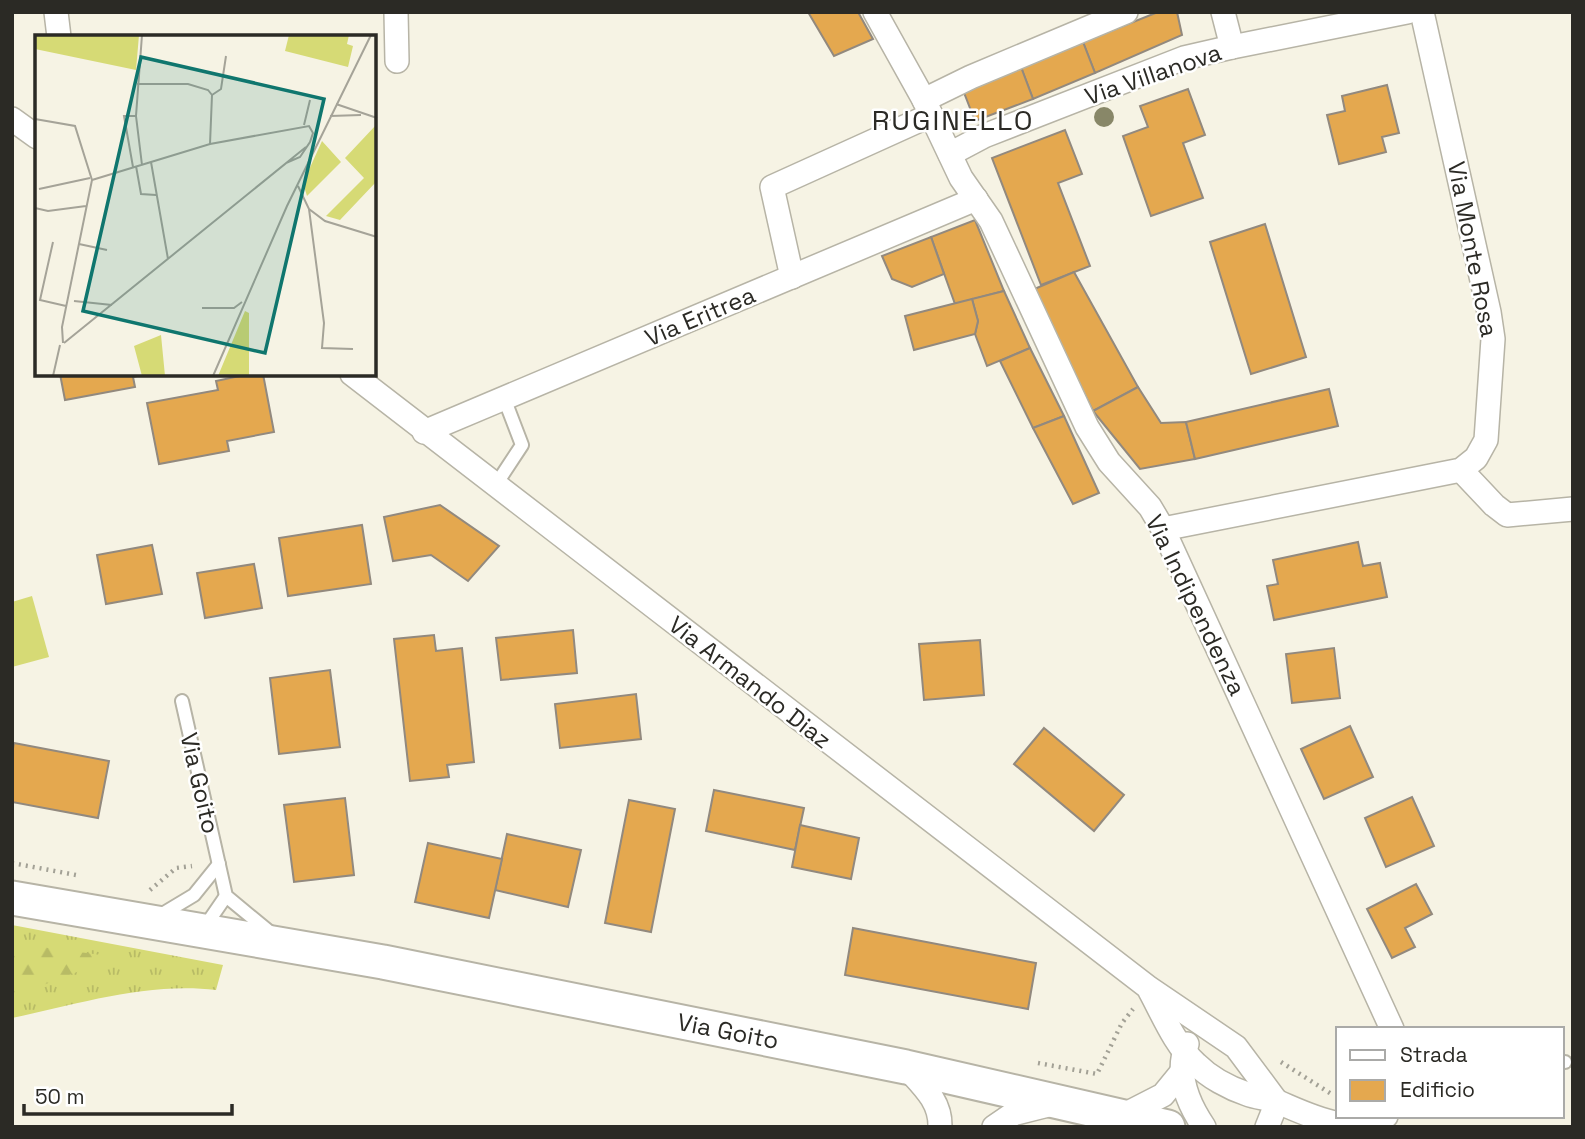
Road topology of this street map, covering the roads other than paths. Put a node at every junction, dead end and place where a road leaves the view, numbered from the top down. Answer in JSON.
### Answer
{"nodes":[{"id":1,"x":56,"y":12,"type":"edge"},
{"id":2,"x":396,"y":12,"type":"edge"},
{"id":3,"x":875,"y":12,"type":"edge"},
{"id":4,"x":1126,"y":12,"type":"edge"},
{"id":5,"x":1223,"y":12,"type":"edge"},
{"id":6,"x":1407,"y":12,"type":"edge"},
{"id":7,"x":1422,"y":12,"type":"edge"},
{"id":8,"x":59,"y":35,"type":"edge"},
{"id":9,"x":1232,"y":47,"type":"junction"},
{"id":10,"x":397,"y":61,"type":"dead end"},
{"id":11,"x":928,"y":108,"type":"junction"},
{"id":12,"x":12,"y":119,"type":"edge"},
{"id":13,"x":35,"y":136,"type":"edge"},
{"id":14,"x":950,"y":153,"type":"junction"},
{"id":15,"x":976,"y":199,"type":"junction"},
{"id":16,"x":792,"y":277,"type":"junction"},
{"id":17,"x":354,"y":376,"type":"edge"},
{"id":18,"x":504,"y":398,"type":"junction"},
{"id":19,"x":424,"y":432,"type":"junction"},
{"id":20,"x":1461,"y":470,"type":"junction"},
{"id":21,"x":495,"y":486,"type":"junction"},
{"id":22,"x":1573,"y":509,"type":"edge"},
{"id":23,"x":1163,"y":529,"type":"junction"},
{"id":24,"x":182,"y":701,"type":"dead end"},
{"id":25,"x":219,"y":864,"type":"junction"},
{"id":26,"x":226,"y":896,"type":"junction"},
{"id":27,"x":12,"y":898,"type":"edge"},
{"id":28,"x":197,"y":913,"type":"junction"},
{"id":29,"x":285,"y":945,"type":"junction"},
{"id":30,"x":1149,"y":988,"type":"junction"},
{"id":31,"x":1207,"y":1027,"type":"junction"},
{"id":32,"x":1391,"y":1027,"type":"edge"},
{"id":33,"x":1182,"y":1062,"type":"junction"},
{"id":34,"x":906,"y":1067,"type":"junction"},
{"id":35,"x":1060,"y":1102,"type":"junction"},
{"id":36,"x":1277,"y":1102,"type":"junction"},
{"id":37,"x":1122,"y":1116,"type":"junction"},
{"id":38,"x":1381,"y":1118,"type":"edge"},
{"id":39,"x":940,"y":1127,"type":"edge"},
{"id":40,"x":994,"y":1127,"type":"edge"},
{"id":41,"x":1168,"y":1127,"type":"edge"},
{"id":42,"x":1204,"y":1127,"type":"edge"},
{"id":43,"x":1267,"y":1127,"type":"edge"}],
"edges":[{"from":1,"to":8,"type":"street"},
{"from":2,"to":10,"type":"street"},
{"from":3,"to":11,"type":"street","name":"Via Indipendenza"},
{"from":4,"to":11,"type":"street"},
{"from":5,"to":9,"type":"street"},
{"from":6,"to":9,"type":"street","name":"Via Villanova"},
{"from":7,"to":20,"type":"street","name":"Via Monte Rosa"},
{"from":9,"to":14,"type":"street","name":"Via Villanova"},
{"from":11,"to":14,"type":"street","name":"Via Indipendenza"},
{"from":11,"to":16,"type":"street"},
{"from":12,"to":13,"type":"street"},
{"from":14,"to":15,"type":"street","name":"Via Indipendenza"},
{"from":15,"to":16,"type":"street","name":"Via Eritrea"},
{"from":15,"to":23,"type":"street","name":"Via Indipendenza"},
{"from":16,"to":18,"type":"street","name":"Via Eritrea"},
{"from":17,"to":19,"type":"street","name":"Via Armando Diaz"},
{"from":18,"to":19,"type":"street","name":"Via Eritrea"},
{"from":18,"to":21,"type":"lane"},
{"from":19,"to":21,"type":"street","name":"Via Armando Diaz"},
{"from":20,"to":22,"type":"street"},
{"from":20,"to":23,"type":"street"},
{"from":21,"to":30,"type":"street","name":"Via Armando Diaz"},
{"from":23,"to":32,"type":"street","name":"Via Indipendenza"},
{"from":24,"to":25,"type":"lane","name":"Via Goito"},
{"from":25,"to":26,"type":"lane","name":"Via Goito"},
{"from":25,"to":28,"type":"lane","name":"Via Goito"},
{"from":26,"to":28,"type":"lane"},
{"from":26,"to":29,"type":"lane","name":"Via Goito"},
{"from":27,"to":28,"type":"street","name":"Via Goito"},
{"from":28,"to":29,"type":"street","name":"Via Goito"},
{"from":29,"to":34,"type":"street","name":"Via Goito"},
{"from":30,"to":31,"type":"street","name":"Via Armando Diaz"},
{"from":30,"to":33,"type":"street","name":"Via Armando Diaz"},
{"from":31,"to":33,"type":"street"},
{"from":31,"to":36,"type":"street","name":"Via Armando Diaz"},
{"from":33,"to":36,"type":"street"},
{"from":33,"to":37,"type":"street"},
{"from":33,"to":42,"type":"street"},
{"from":34,"to":35,"type":"street","name":"Via Goito"},
{"from":34,"to":39,"type":"street"},
{"from":35,"to":37,"type":"street","name":"Via Goito"},
{"from":35,"to":40,"type":"street"},
{"from":36,"to":38,"type":"street"},
{"from":36,"to":43,"type":"street"},
{"from":37,"to":41,"type":"street","name":"Via Goito"}]}
